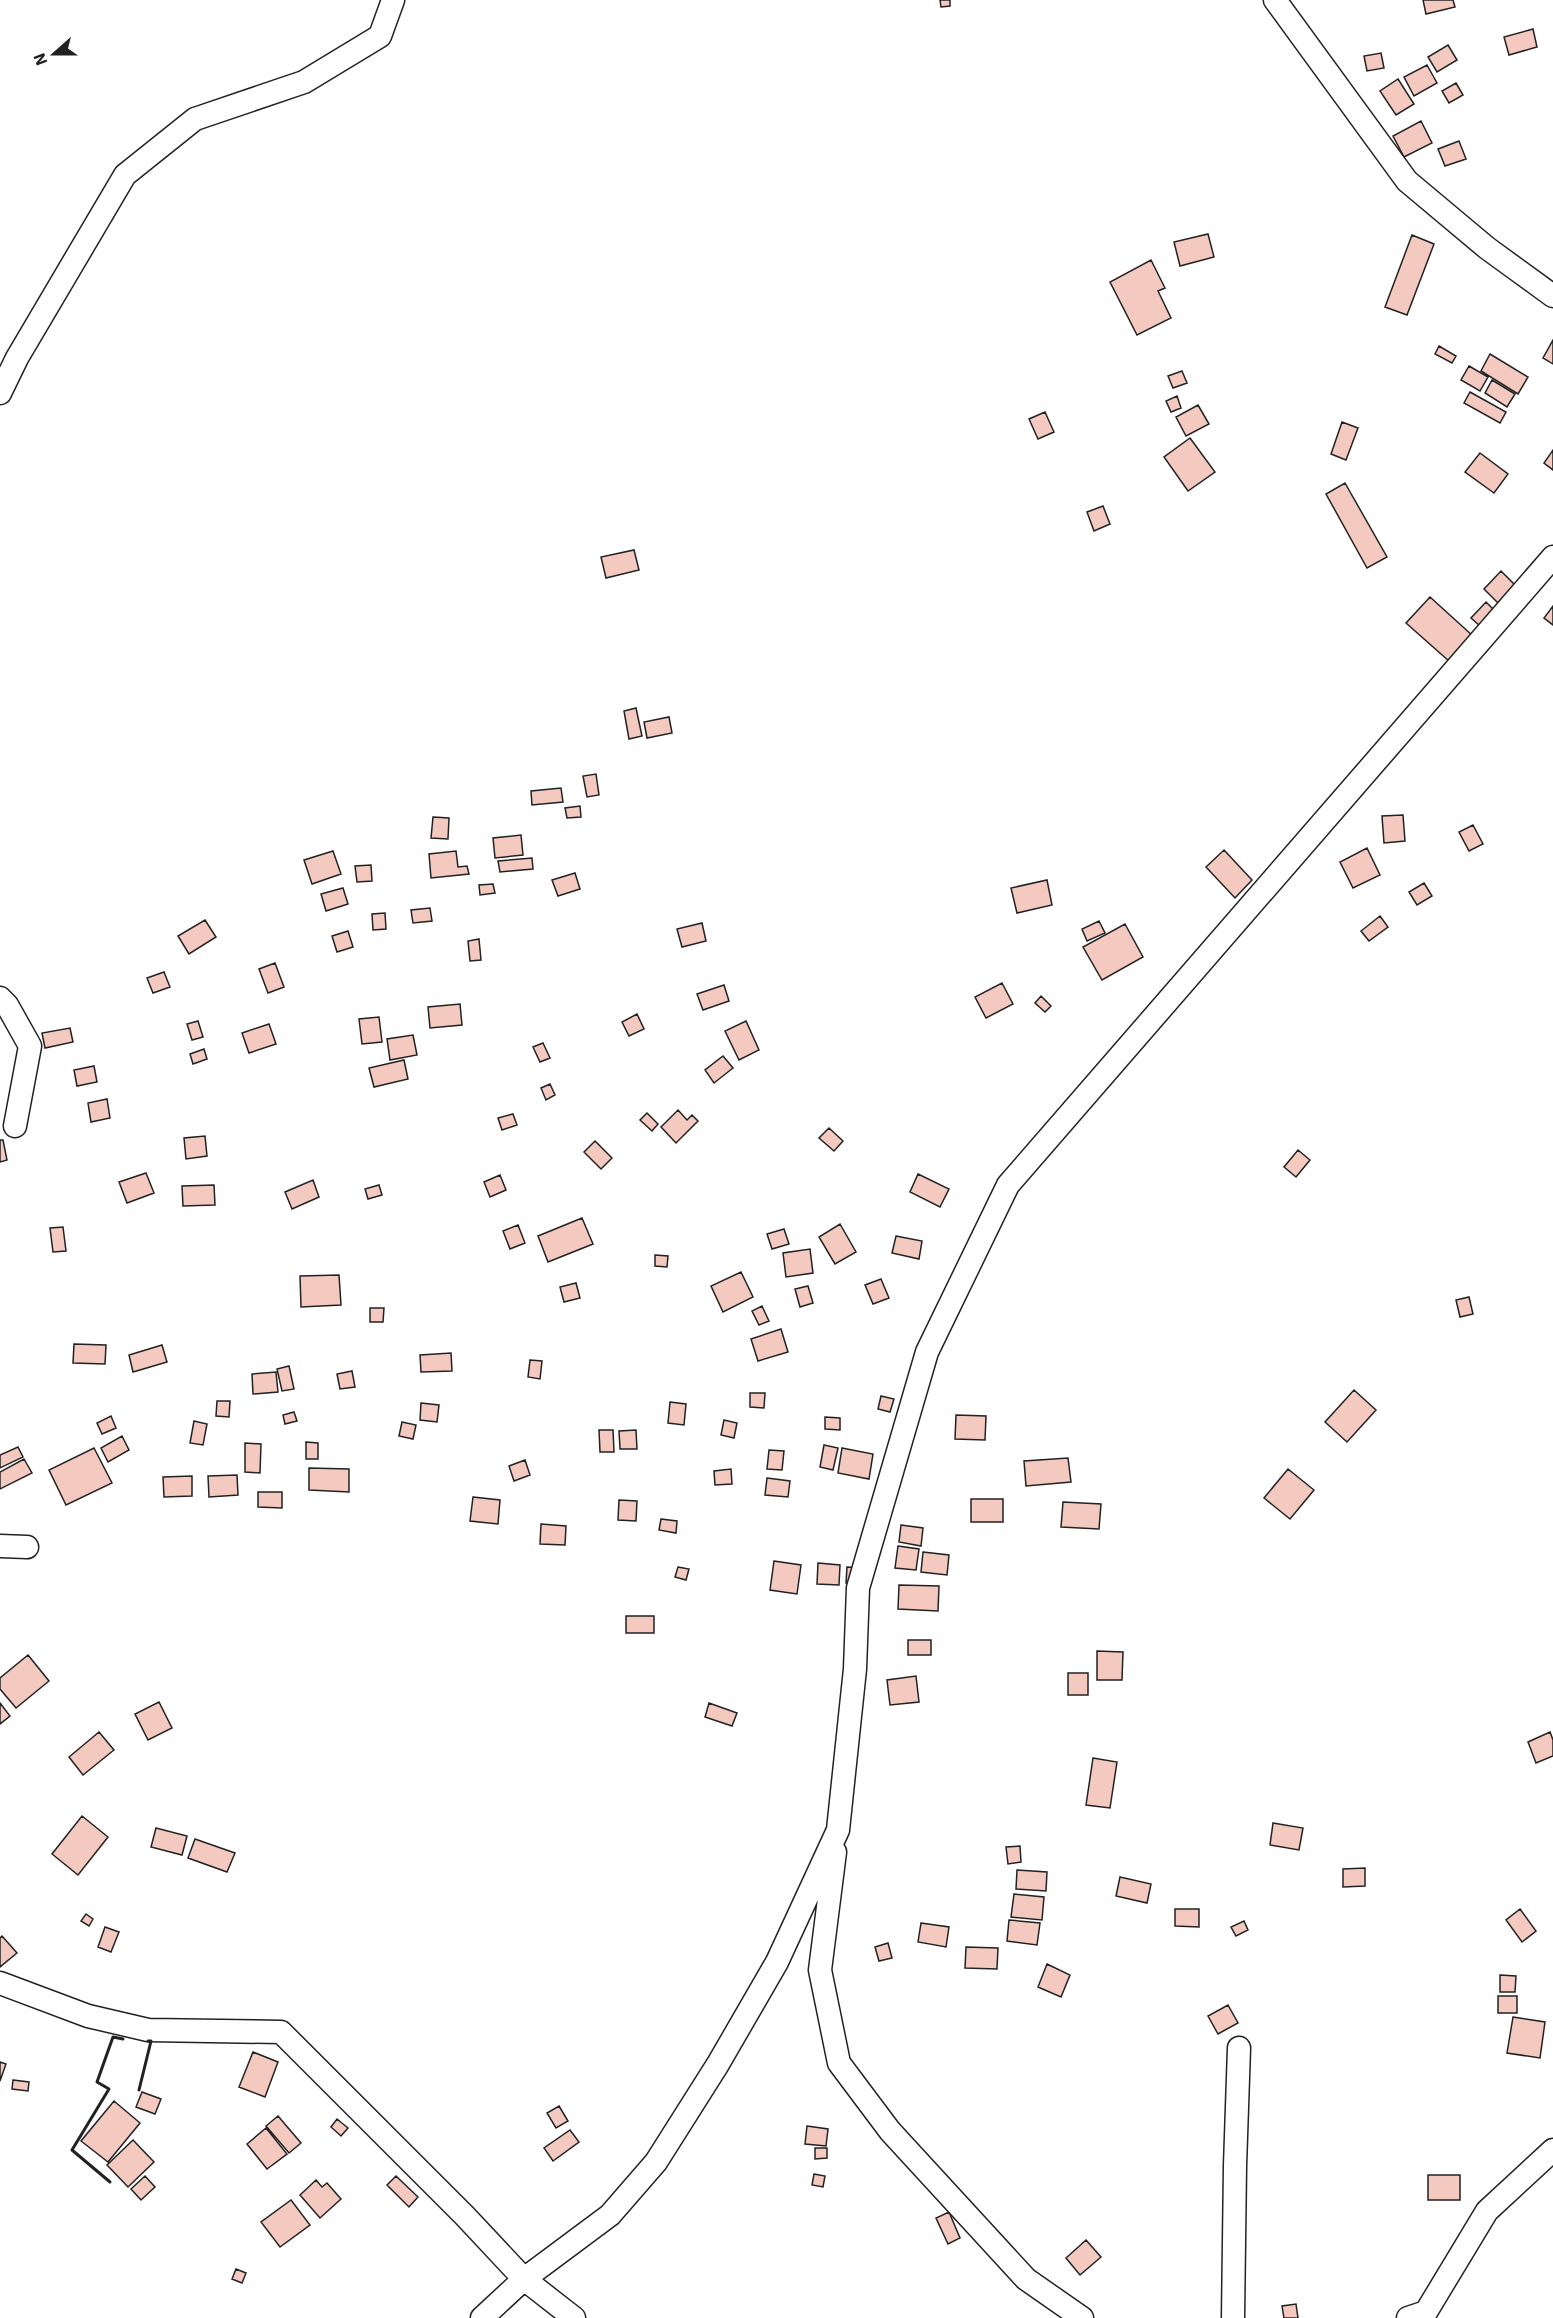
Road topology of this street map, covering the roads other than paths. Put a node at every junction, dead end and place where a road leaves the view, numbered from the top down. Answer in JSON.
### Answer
{"nodes":[{"id":1,"x":393,"y":0,"type":"edge"},
{"id":2,"x":1275,"y":0,"type":"edge"},
{"id":3,"x":1299,"y":0,"type":"edge"},
{"id":4,"x":1294,"y":27,"type":"junction"},
{"id":5,"x":1553,"y":296,"type":"edge"},
{"id":6,"x":0,"y":393,"type":"edge"},
{"id":7,"x":1553,"y":557,"type":"edge"},
{"id":8,"x":0,"y":998,"type":"edge"},
{"id":9,"x":15,"y":1126,"type":"dead end"},
{"id":10,"x":0,"y":1546,"type":"edge"},
{"id":11,"x":27,"y":1548,"type":"dead end"},
{"id":12,"x":838,"y":1830,"type":"junction"},
{"id":13,"x":0,"y":1983,"type":"edge"},
{"id":14,"x":1239,"y":2048,"type":"dead end"},
{"id":15,"x":1553,"y":2150,"type":"edge"},
{"id":16,"x":524,"y":2279,"type":"junction"},
{"id":17,"x":482,"y":2318,"type":"edge"},
{"id":18,"x":574,"y":2318,"type":"edge"},
{"id":19,"x":1082,"y":2318,"type":"edge"},
{"id":20,"x":1233,"y":2318,"type":"edge"},
{"id":21,"x":1408,"y":2318,"type":"edge"}],
"edges":[{"from":1,"to":6,"type":"street"},
{"from":2,"to":4,"type":"street"},
{"from":3,"to":4,"type":"street"},
{"from":4,"to":5,"type":"street"},
{"from":7,"to":12,"type":"street"},
{"from":8,"to":9,"type":"street"},
{"from":10,"to":11,"type":"street"},
{"from":12,"to":16,"type":"street"},
{"from":12,"to":19,"type":"street"},
{"from":13,"to":16,"type":"street"},
{"from":14,"to":20,"type":"street"},
{"from":15,"to":21,"type":"street"},
{"from":16,"to":17,"type":"street"},
{"from":16,"to":18,"type":"street"}]}
